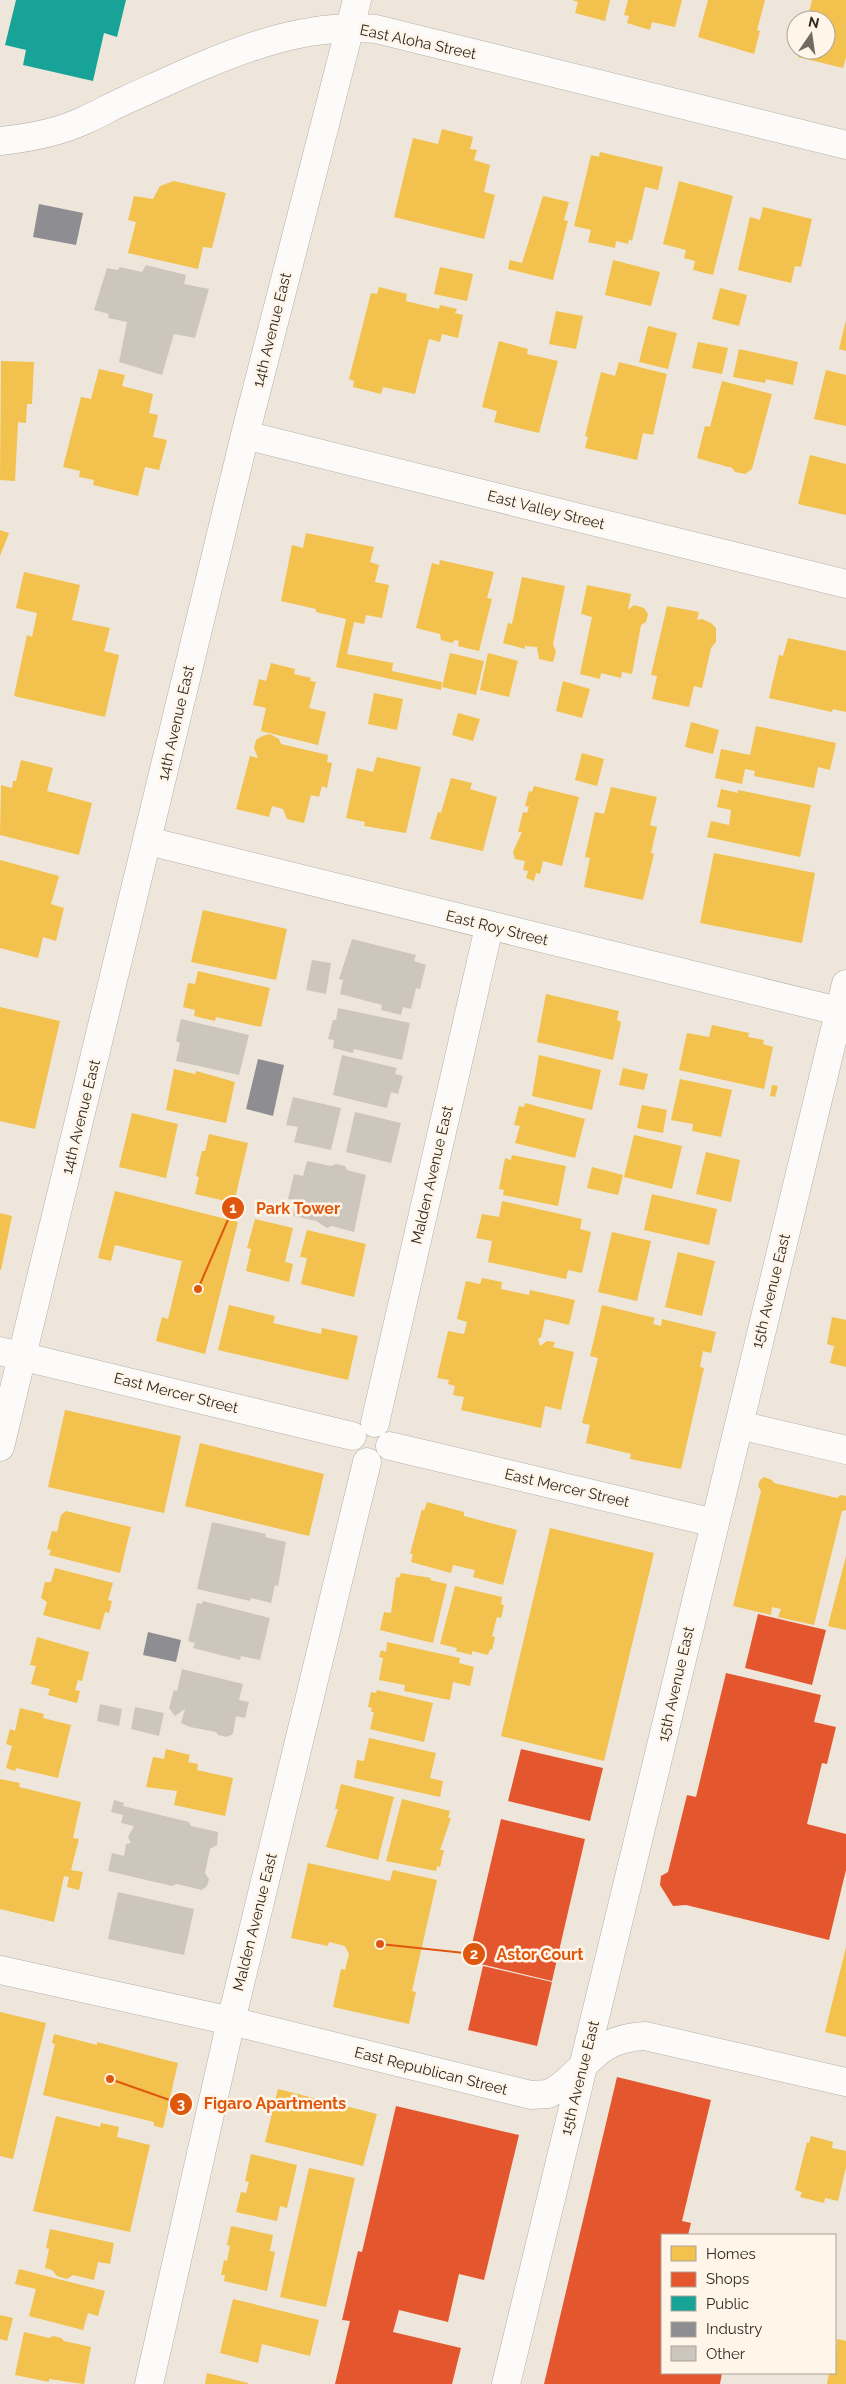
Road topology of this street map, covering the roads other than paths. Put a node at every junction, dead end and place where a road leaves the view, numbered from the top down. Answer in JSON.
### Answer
{"nodes":[{"id":1,"x":357,"y":0,"type":"edge"},
{"id":2,"x":350,"y":27,"type":"junction"},
{"id":3,"x":0,"y":141,"type":"edge"},
{"id":4,"x":846,"y":146,"type":"edge"},
{"id":5,"x":245,"y":435,"type":"junction"},
{"id":6,"x":846,"y":584,"type":"edge"},
{"id":7,"x":148,"y":841,"type":"junction"},
{"id":8,"x":489,"y":927,"type":"junction"},
{"id":9,"x":846,"y":984,"type":"edge"},
{"id":10,"x":843,"y":1012,"type":"edge"},
{"id":11,"x":11,"y":1354,"type":"edge"},
{"id":12,"x":739,"y":1425,"type":"junction"},
{"id":13,"x":363,"y":1429,"type":"junction"},
{"id":14,"x":390,"y":1446,"type":"junction"},
{"id":15,"x":0,"y":1447,"type":"edge"},
{"id":16,"x":846,"y":1450,"type":"edge"},
{"id":17,"x":368,"y":1462,"type":"junction"},
{"id":18,"x":715,"y":1523,"type":"junction"},
{"id":19,"x":0,"y":1970,"type":"edge"},
{"id":20,"x":231,"y":2021,"type":"junction"},
{"id":21,"x":583,"y":2064,"type":"junction"},
{"id":22,"x":846,"y":2082,"type":"edge"},
{"id":23,"x":149,"y":2384,"type":"edge"},
{"id":24,"x":506,"y":2384,"type":"edge"}],
"edges":[{"from":1,"to":2,"type":"street","name":"14th Avenue East"},
{"from":2,"to":3,"type":"street","name":"East Aloha Street"},
{"from":2,"to":4,"type":"street","name":"East Aloha Street"},
{"from":2,"to":5,"type":"street","name":"14th Avenue East"},
{"from":5,"to":6,"type":"street","name":"East Valley Street"},
{"from":5,"to":7,"type":"street","name":"14th Avenue East"},
{"from":7,"to":8,"type":"street","name":"East Roy Street"},
{"from":7,"to":11,"type":"street","name":"14th Avenue East"},
{"from":8,"to":10,"type":"street","name":"East Roy Street"},
{"from":8,"to":13,"type":"street","name":"Malden Avenue East"},
{"from":9,"to":10,"type":"street","name":"15th Avenue East"},
{"from":10,"to":12,"type":"street","name":"15th Avenue East"},
{"from":11,"to":13,"type":"street","name":"East Mercer Street"},
{"from":11,"to":15,"type":"street","name":"14th Avenue East"},
{"from":12,"to":16,"type":"street"},
{"from":12,"to":18,"type":"street","name":"15th Avenue East"},
{"from":13,"to":14,"type":"street"},
{"from":13,"to":17,"type":"street"},
{"from":14,"to":17,"type":"street"},
{"from":14,"to":18,"type":"street","name":"East Mercer Street"},
{"from":17,"to":20,"type":"street","name":"Malden Avenue East"},
{"from":18,"to":21,"type":"street","name":"15th Avenue East"},
{"from":19,"to":20,"type":"street","name":"East Republican Street"},
{"from":20,"to":21,"type":"street","name":"East Republican Street"},
{"from":20,"to":23,"type":"street","name":"Malden Avenue East"},
{"from":21,"to":22,"type":"street","name":"East Republican Street"},
{"from":21,"to":24,"type":"street","name":"15th Avenue East"}]}
